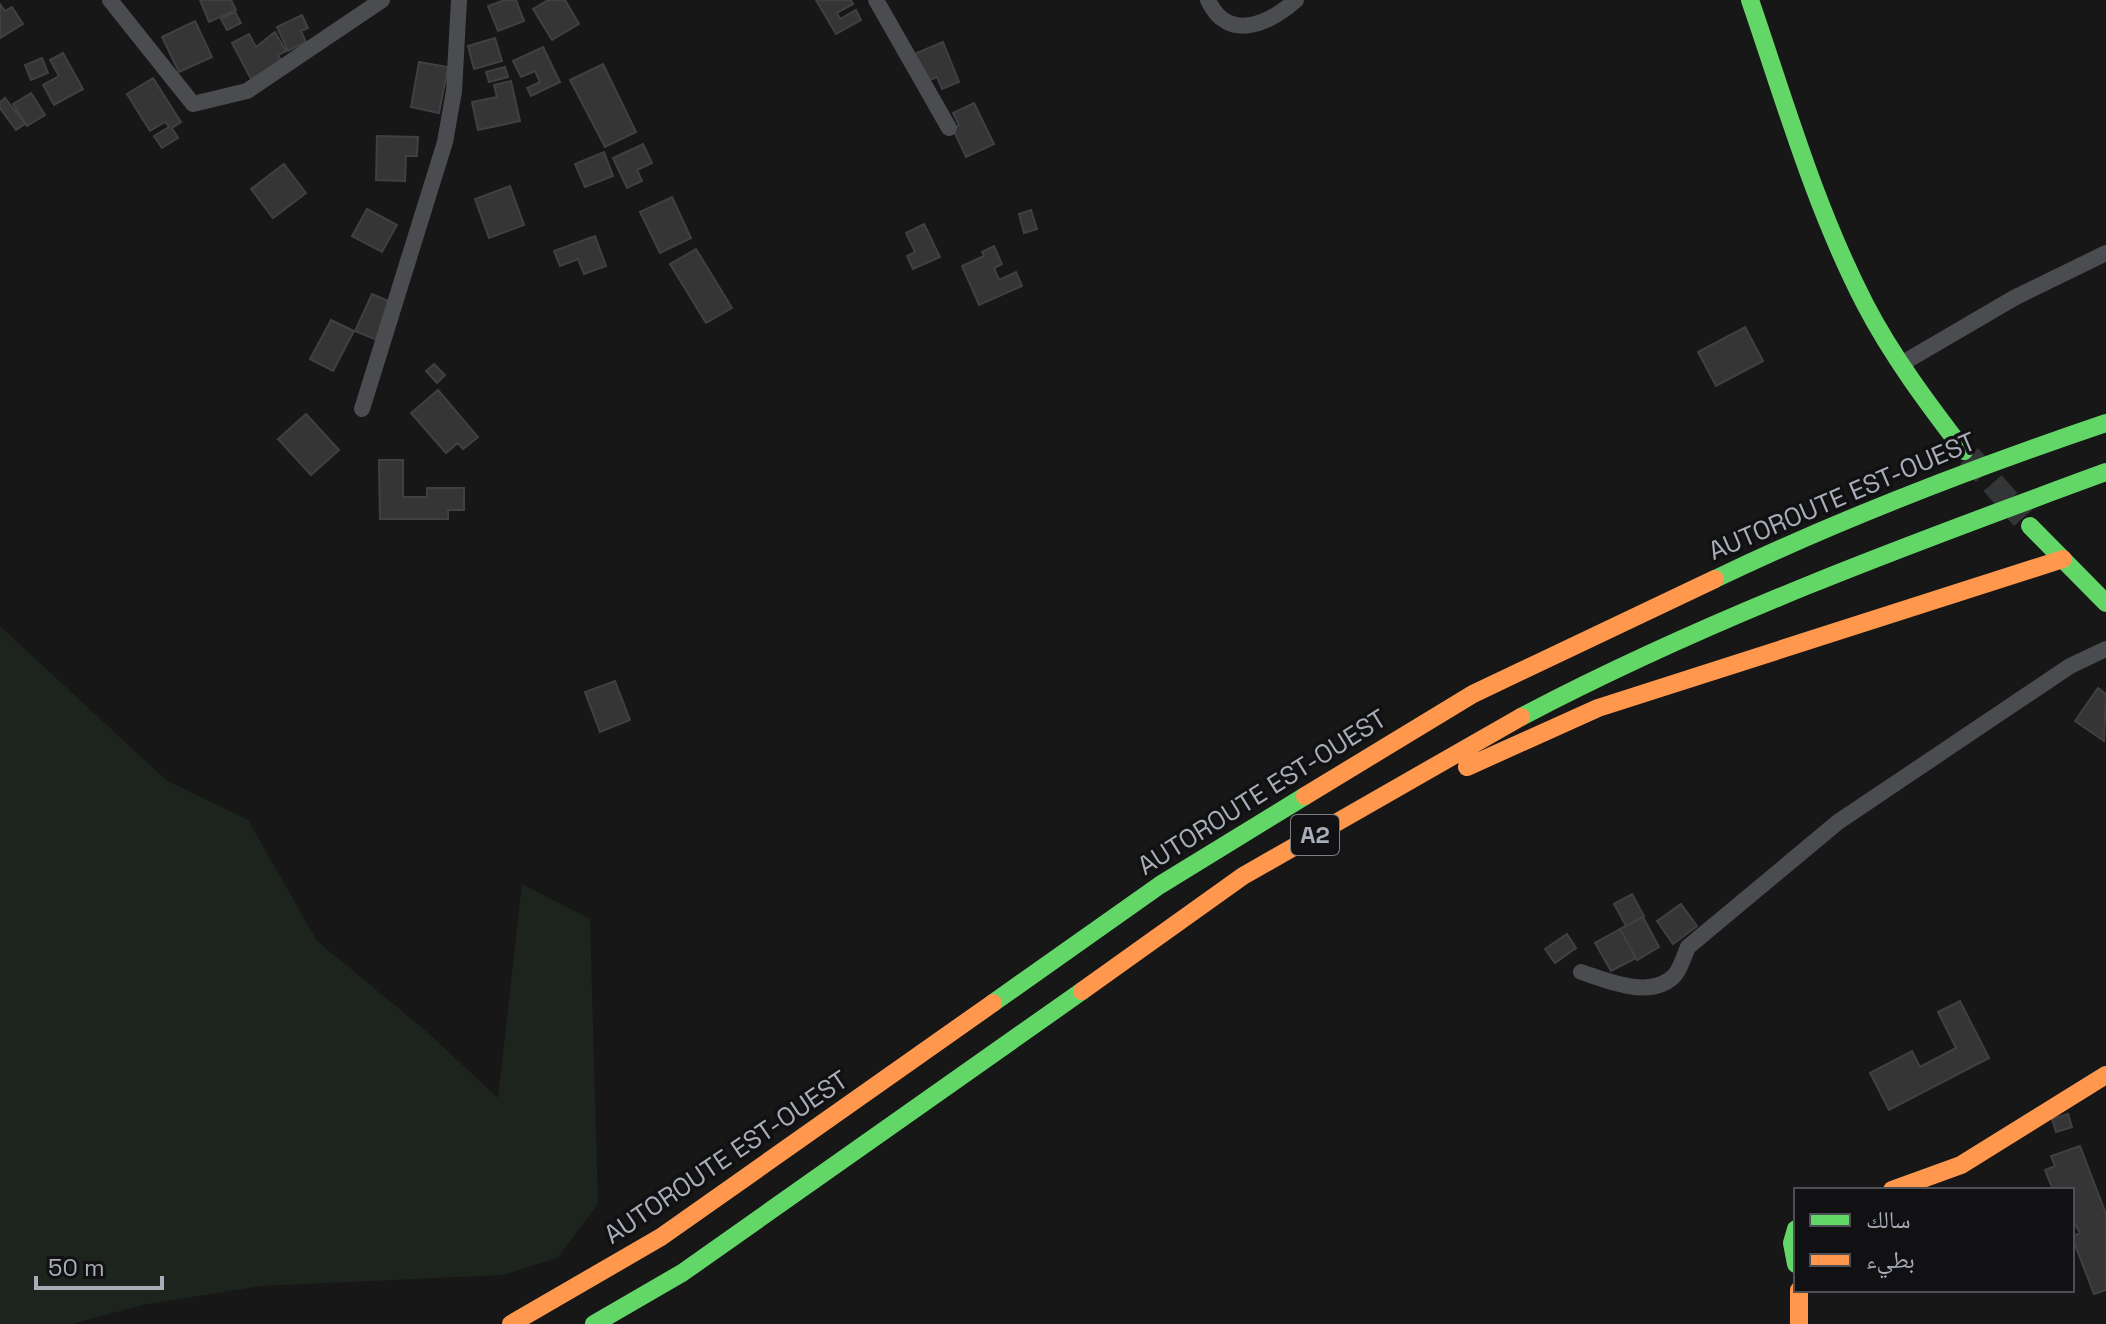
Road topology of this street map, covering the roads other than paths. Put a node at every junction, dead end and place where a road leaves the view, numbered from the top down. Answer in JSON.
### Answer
{"nodes":[{"id":1,"x":110,"y":0,"type":"edge"},
{"id":2,"x":382,"y":0,"type":"edge"},
{"id":3,"x":459,"y":0,"type":"edge"},
{"id":4,"x":876,"y":0,"type":"edge"},
{"id":5,"x":1208,"y":0,"type":"edge"},
{"id":6,"x":1296,"y":0,"type":"edge"},
{"id":7,"x":1750,"y":0,"type":"edge"},
{"id":8,"x":949,"y":128,"type":"dead end"},
{"id":9,"x":2106,"y":253,"type":"edge"},
{"id":10,"x":1901,"y":364,"type":"junction"},
{"id":11,"x":362,"y":409,"type":"dead end"},
{"id":12,"x":2106,"y":423,"type":"edge"},
{"id":13,"x":1964,"y":451,"type":"tunnel mouth"},
{"id":14,"x":2106,"y":472,"type":"edge"},
{"id":15,"x":2030,"y":526,"type":"tunnel mouth"},
{"id":16,"x":2063,"y":559,"type":"junction"},
{"id":17,"x":2106,"y":603,"type":"edge"},
{"id":18,"x":2106,"y":649,"type":"edge"},
{"id":19,"x":1316,"y":834,"type":"junction"},
{"id":20,"x":1581,"y":972,"type":"dead end"},
{"id":21,"x":2106,"y":1075,"type":"edge"},
{"id":22,"x":1898,"y":1188,"type":"edge"},
{"id":23,"x":1799,"y":1292,"type":"edge"},
{"id":24,"x":511,"y":1324,"type":"edge"},
{"id":25,"x":594,"y":1324,"type":"edge"},
{"id":26,"x":1799,"y":1324,"type":"edge"}],
"edges":[{"from":1,"to":2,"type":"street"},
{"from":3,"to":11,"type":"street"},
{"from":4,"to":8,"type":"street"},
{"from":5,"to":6,"type":"street"},
{"from":7,"to":10,"type":"main road"},
{"from":9,"to":10,"type":"street"},
{"from":10,"to":13,"type":"main road"},
{"from":12,"to":24,"type":"main road","name":"AUTOROUTE EST-OUEST","number":"A2"},
{"from":14,"to":19,"type":"main road","number":"A2"},
{"from":15,"to":16,"type":"main road"},
{"from":16,"to":17,"type":"main road"},
{"from":16,"to":19,"type":"main road"},
{"from":18,"to":20,"type":"street"},
{"from":19,"to":25,"type":"main road","number":"A2"},
{"from":21,"to":22,"type":"main road"},
{"from":23,"to":26,"type":"main road"}]}
